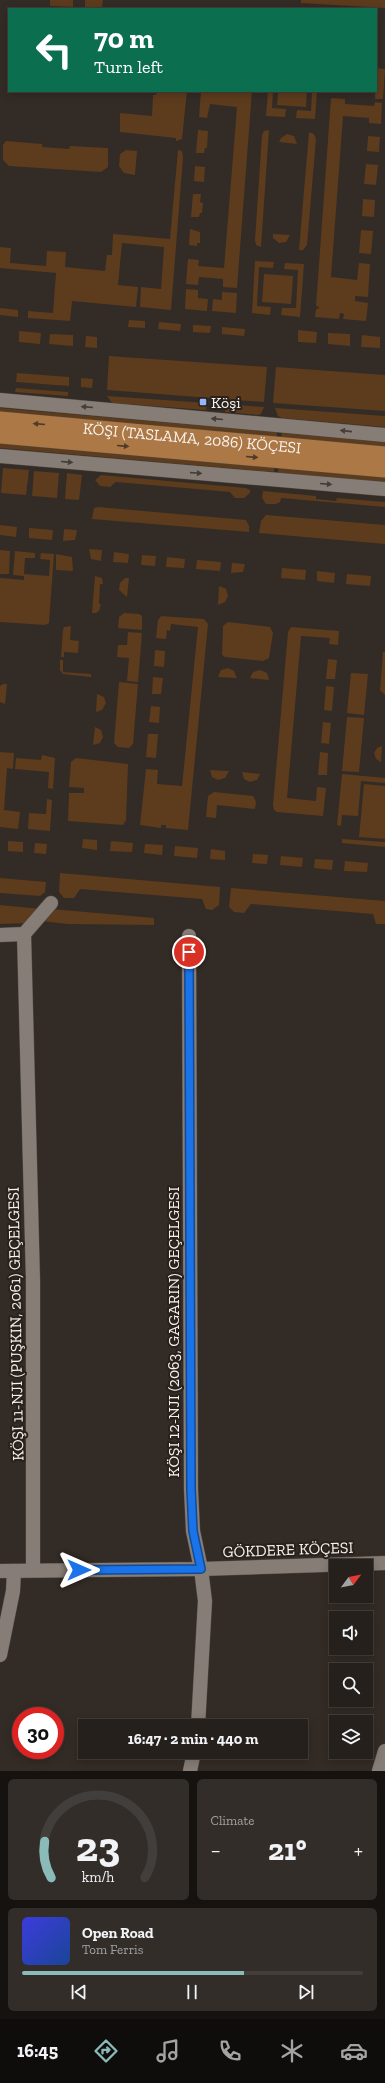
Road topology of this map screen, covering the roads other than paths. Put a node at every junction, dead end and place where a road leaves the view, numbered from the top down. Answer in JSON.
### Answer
{"nodes":[{"id":1,"x":0,"y":400,"type":"edge"},
{"id":2,"x":0,"y":420,"type":"edge"},
{"id":3,"x":385,"y":434,"type":"edge"},
{"id":4,"x":0,"y":435,"type":"edge"},
{"id":5,"x":385,"y":455,"type":"edge"},
{"id":6,"x":0,"y":456,"type":"edge"},
{"id":7,"x":385,"y":469,"type":"edge"},
{"id":8,"x":385,"y":489,"type":"edge"},
{"id":9,"x":51,"y":903,"type":"dead end"},
{"id":10,"x":0,"y":934,"type":"edge"},
{"id":11,"x":24,"y":934,"type":"junction"},
{"id":12,"x":189,"y":936,"type":"dead end"},
{"id":13,"x":385,"y":1562,"type":"edge"},
{"id":14,"x":201,"y":1569,"type":"junction"},
{"id":15,"x":33,"y":1570,"type":"junction"},
{"id":16,"x":14,"y":1571,"type":"junction"},
{"id":17,"x":0,"y":1572,"type":"edge"},
{"id":18,"x":0,"y":1655,"type":"edge"},
{"id":19,"x":198,"y":1719,"type":"edge"},
{"id":20,"x":385,"y":1751,"type":"edge"},
{"id":21,"x":193,"y":1759,"type":"edge"},
{"id":22,"x":190,"y":1771,"type":"edge"},
{"id":23,"x":379,"y":1771,"type":"edge"}],
"edges":[{"from":3,"to":1,"type":"street","one_way":true},
{"from":5,"to":2,"type":"main road","name":"KÖŞI (TASLAMA, 2086) KÖÇESI","one_way":true},
{"from":4,"to":7,"type":"main road","name":"KÖŞI (TASLAMA, 2086) KÖÇESI","one_way":true},
{"from":6,"to":8,"type":"street","one_way":true},
{"from":9,"to":11,"type":"street"},
{"from":10,"to":11,"type":"street"},
{"from":11,"to":15,"type":"street","name":"KÖŞI 11-NJI (PUŞKIN, 2061) GEÇELGESI"},
{"from":12,"to":14,"type":"street","name":"KÖŞI 12-NJI (2063, GAGARIN) GEÇELGESI"},
{"from":13,"to":14,"type":"street","name":"GÖKDERE KÖÇESI"},
{"from":14,"to":15,"type":"street","name":"GÖKDERE KÖÇESI"},
{"from":14,"to":19,"type":"street","name":"KÖŞI 12-NJI (2063, GAGARIN) GEÇELGESI"},
{"from":15,"to":16,"type":"street","name":"GÖKDERE KÖÇESI"},
{"from":16,"to":17,"type":"street","name":"GÖKDERE KÖÇESI"},
{"from":16,"to":18,"type":"street"},
{"from":20,"to":23,"type":"street"},
{"from":21,"to":22,"type":"street"}]}
